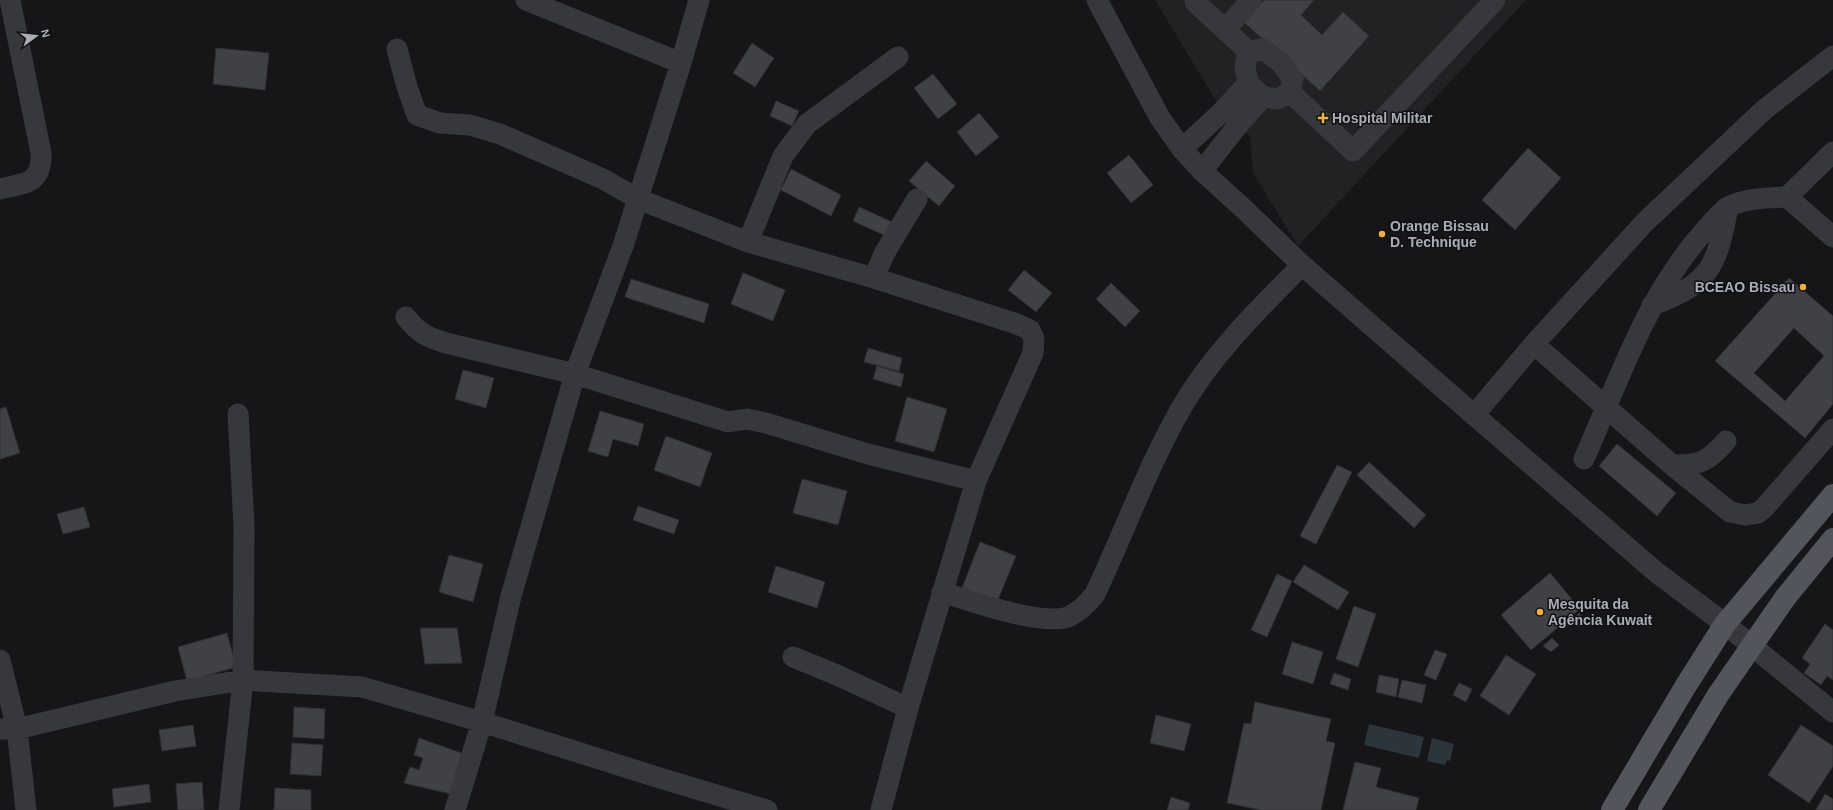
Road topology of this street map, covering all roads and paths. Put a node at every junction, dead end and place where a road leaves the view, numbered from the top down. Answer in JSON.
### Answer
{"nodes":[{"id":1,"x":10,"y":0,"type":"edge"},
{"id":2,"x":526,"y":0,"type":"edge"},
{"id":3,"x":698,"y":0,"type":"edge"},
{"id":4,"x":1097,"y":0,"type":"edge"},
{"id":5,"x":1197,"y":0,"type":"edge"},
{"id":6,"x":1252,"y":0,"type":"edge"},
{"id":7,"x":1494,"y":0,"type":"edge"},
{"id":8,"x":1225,"y":30,"type":"junction"},
{"id":9,"x":397,"y":49,"type":"dead end"},
{"id":10,"x":1248,"y":51,"type":"junction"},
{"id":11,"x":1833,"y":56,"type":"edge"},
{"id":12,"x":898,"y":57,"type":"dead end"},
{"id":13,"x":681,"y":63,"type":"junction"},
{"id":14,"x":1248,"y":83,"type":"junction"},
{"id":15,"x":1290,"y":92,"type":"junction"},
{"id":16,"x":1263,"y":97,"type":"junction"},
{"id":17,"x":1182,"y":149,"type":"junction"},
{"id":18,"x":1833,"y":152,"type":"edge"},
{"id":19,"x":1202,"y":171,"type":"junction"},
{"id":20,"x":0,"y":189,"type":"edge"},
{"id":21,"x":1787,"y":197,"type":"junction"},
{"id":22,"x":638,"y":199,"type":"junction"},
{"id":23,"x":917,"y":199,"type":"dead end"},
{"id":24,"x":1728,"y":206,"type":"junction"},
{"id":25,"x":1833,"y":237,"type":"edge"},
{"id":26,"x":748,"y":242,"type":"junction"},
{"id":27,"x":1302,"y":264,"type":"junction"},
{"id":28,"x":874,"y":278,"type":"junction"},
{"id":29,"x":1652,"y":305,"type":"junction"},
{"id":30,"x":406,"y":317,"type":"dead end"},
{"id":31,"x":1534,"y":344,"type":"junction"},
{"id":32,"x":575,"y":374,"type":"junction"},
{"id":33,"x":1606,"y":406,"type":"junction"},
{"id":34,"x":238,"y":414,"type":"dead end"},
{"id":35,"x":1474,"y":416,"type":"junction"},
{"id":36,"x":1833,"y":429,"type":"edge"},
{"id":37,"x":1726,"y":440,"type":"dead end"},
{"id":38,"x":1584,"y":459,"type":"dead end"},
{"id":39,"x":1672,"y":464,"type":"junction"},
{"id":40,"x":976,"y":481,"type":"junction"},
{"id":41,"x":1833,"y":495,"type":"edge"},
{"id":42,"x":1833,"y":539,"type":"edge"},
{"id":43,"x":942,"y":592,"type":"junction"},
{"id":44,"x":1725,"y":624,"type":"junction"},
{"id":45,"x":1751,"y":647,"type":"junction"},
{"id":46,"x":793,"y":657,"type":"dead end"},
{"id":47,"x":0,"y":660,"type":"edge"},
{"id":48,"x":243,"y":680,"type":"junction"},
{"id":49,"x":908,"y":708,"type":"junction"},
{"id":50,"x":1833,"y":712,"type":"edge"},
{"id":51,"x":482,"y":722,"type":"junction"},
{"id":52,"x":8,"y":729,"type":"edge"},
{"id":53,"x":26,"y":810,"type":"edge"},
{"id":54,"x":229,"y":810,"type":"edge"},
{"id":55,"x":455,"y":810,"type":"edge"},
{"id":56,"x":767,"y":810,"type":"edge"},
{"id":57,"x":881,"y":810,"type":"edge"},
{"id":58,"x":1612,"y":810,"type":"edge"},
{"id":59,"x":1649,"y":810,"type":"edge"}],
"edges":[{"from":1,"to":20,"type":"street"},
{"from":2,"to":13,"type":"street"},
{"from":3,"to":13,"type":"street"},
{"from":4,"to":17,"type":"street"},
{"from":5,"to":8,"type":"street"},
{"from":6,"to":8,"type":"street"},
{"from":7,"to":15,"type":"street"},
{"from":8,"to":10,"type":"street"},
{"from":9,"to":22,"type":"street"},
{"from":10,"to":14,"type":"street"},
{"from":10,"to":15,"type":"street"},
{"from":11,"to":31,"type":"street"},
{"from":12,"to":26,"type":"street"},
{"from":13,"to":22,"type":"street"},
{"from":14,"to":16,"type":"street"},
{"from":14,"to":17,"type":"street"},
{"from":15,"to":16,"type":"street"},
{"from":16,"to":19,"type":"street"},
{"from":17,"to":19,"type":"street"},
{"from":18,"to":21,"type":"street"},
{"from":19,"to":27,"type":"street"},
{"from":21,"to":24,"type":"street"},
{"from":21,"to":25,"type":"street"},
{"from":22,"to":26,"type":"street"},
{"from":22,"to":32,"type":"street"},
{"from":23,"to":28,"type":"street"},
{"from":24,"to":29,"type":"street"},
{"from":24,"to":29,"type":"street"},
{"from":26,"to":28,"type":"street"},
{"from":27,"to":35,"type":"street"},
{"from":27,"to":43,"type":"street"},
{"from":28,"to":40,"type":"street"},
{"from":29,"to":33,"type":"street"},
{"from":30,"to":32,"type":"street"},
{"from":31,"to":33,"type":"street"},
{"from":31,"to":35,"type":"street"},
{"from":32,"to":40,"type":"street"},
{"from":32,"to":51,"type":"street"},
{"from":33,"to":38,"type":"street"},
{"from":33,"to":39,"type":"street"},
{"from":34,"to":48,"type":"street"},
{"from":35,"to":44,"type":"street"},
{"from":36,"to":39,"type":"street"},
{"from":37,"to":39,"type":"street"},
{"from":40,"to":43,"type":"street"},
{"from":41,"to":44,"type":"main road"},
{"from":42,"to":45,"type":"main road"},
{"from":43,"to":49,"type":"street"},
{"from":44,"to":45,"type":"street"},
{"from":44,"to":58,"type":"main road"},
{"from":45,"to":50,"type":"street"},
{"from":45,"to":59,"type":"main road"},
{"from":46,"to":49,"type":"street"},
{"from":47,"to":52,"type":"street"},
{"from":48,"to":51,"type":"street"},
{"from":48,"to":52,"type":"street"},
{"from":48,"to":54,"type":"street"},
{"from":49,"to":57,"type":"street"},
{"from":51,"to":55,"type":"street"},
{"from":51,"to":56,"type":"street"},
{"from":52,"to":53,"type":"street"}]}
